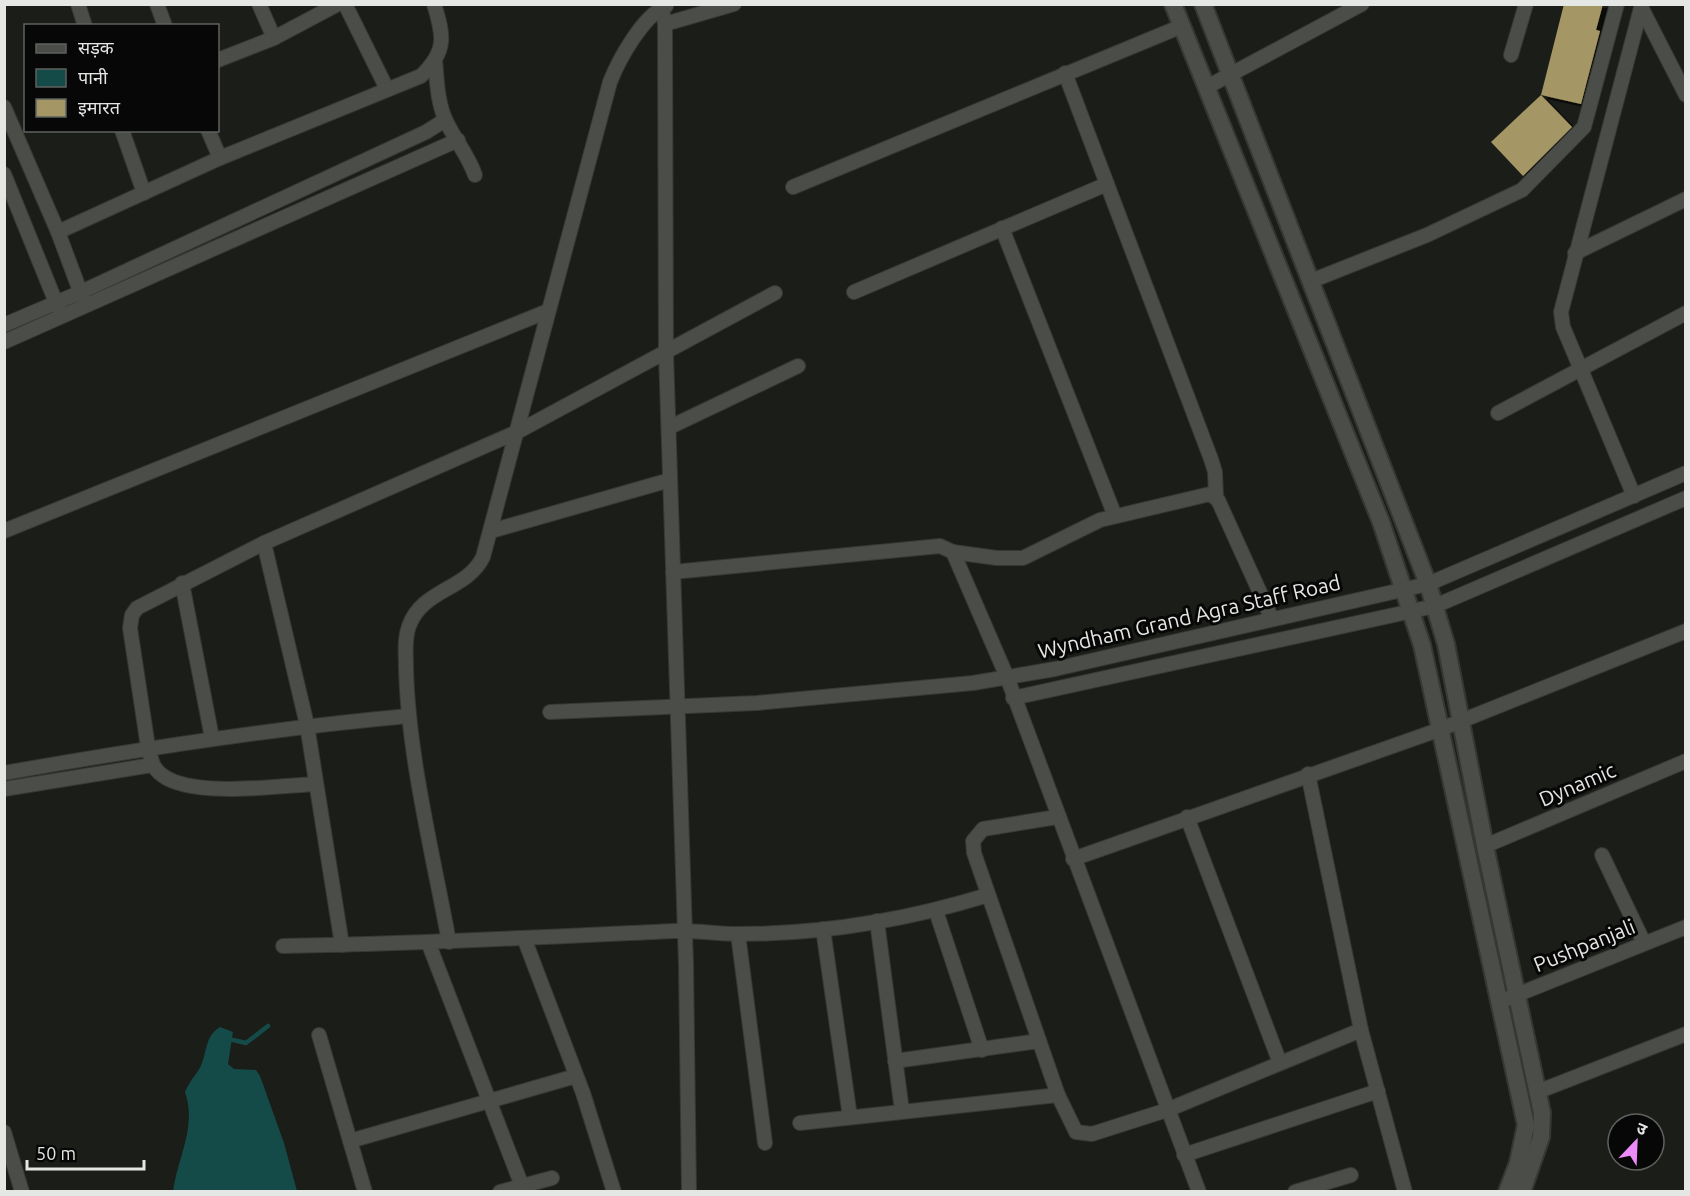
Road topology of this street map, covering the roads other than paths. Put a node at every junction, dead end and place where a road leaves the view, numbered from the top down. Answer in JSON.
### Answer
{"nodes":[{"id":1,"x":78,"y":4,"type":"edge"},
{"id":2,"x":157,"y":4,"type":"edge"},
{"id":3,"x":259,"y":4,"type":"edge"},
{"id":4,"x":338,"y":4,"type":"edge"},
{"id":5,"x":345,"y":4,"type":"edge"},
{"id":6,"x":434,"y":4,"type":"edge"},
{"id":7,"x":734,"y":4,"type":"edge"},
{"id":8,"x":1173,"y":4,"type":"edge"},
{"id":9,"x":1203,"y":4,"type":"edge"},
{"id":10,"x":1362,"y":4,"type":"edge"},
{"id":11,"x":1526,"y":4,"type":"edge"},
{"id":12,"x":1617,"y":4,"type":"edge"},
{"id":13,"x":665,"y":5,"type":"edge"},
{"id":14,"x":1641,"y":6,"type":"edge"},
{"id":15,"x":687,"y":11,"type":"edge"},
{"id":16,"x":84,"y":24,"type":"edge"},
{"id":17,"x":164,"y":24,"type":"edge"},
{"id":18,"x":665,"y":24,"type":"junction"},
{"id":19,"x":1182,"y":26,"type":"junction"},
{"id":20,"x":274,"y":38,"type":"junction"},
{"id":21,"x":1512,"y":55,"type":"dead end"},
{"id":22,"x":219,"y":60,"type":"edge"},
{"id":23,"x":435,"y":60,"type":"junction"},
{"id":24,"x":1065,"y":73,"type":"junction"},
{"id":25,"x":1231,"y":76,"type":"junction"},
{"id":26,"x":1208,"y":87,"type":"junction"},
{"id":27,"x":387,"y":89,"type":"junction"},
{"id":28,"x":1686,"y":95,"type":"edge"},
{"id":29,"x":4,"y":107,"type":"edge"},
{"id":30,"x":445,"y":120,"type":"junction"},
{"id":31,"x":123,"y":132,"type":"edge"},
{"id":32,"x":209,"y":132,"type":"edge"},
{"id":33,"x":458,"y":140,"type":"junction"},
{"id":34,"x":220,"y":158,"type":"junction"},
{"id":35,"x":4,"y":174,"type":"edge"},
{"id":36,"x":475,"y":175,"type":"dead end"},
{"id":37,"x":1107,"y":184,"type":"junction"},
{"id":38,"x":793,"y":187,"type":"dead end"},
{"id":39,"x":144,"y":193,"type":"junction"},
{"id":40,"x":1686,"y":199,"type":"edge"},
{"id":41,"x":1002,"y":228,"type":"junction"},
{"id":42,"x":58,"y":232,"type":"junction"},
{"id":43,"x":1575,"y":253,"type":"junction"},
{"id":44,"x":1311,"y":281,"type":"junction"},
{"id":45,"x":81,"y":292,"type":"junction"},
{"id":46,"x":854,"y":292,"type":"dead end"},
{"id":47,"x":775,"y":293,"type":"dead end"},
{"id":48,"x":56,"y":303,"type":"junction"},
{"id":49,"x":85,"y":308,"type":"junction"},
{"id":50,"x":548,"y":311,"type":"junction"},
{"id":51,"x":1686,"y":313,"type":"edge"},
{"id":52,"x":63,"y":318,"type":"junction"},
{"id":53,"x":4,"y":325,"type":"edge"},
{"id":54,"x":4,"y":342,"type":"edge"},
{"id":55,"x":666,"y":353,"type":"junction"},
{"id":56,"x":798,"y":366,"type":"dead end"},
{"id":57,"x":1580,"y":369,"type":"junction"},
{"id":58,"x":1498,"y":413,"type":"dead end"},
{"id":59,"x":670,"y":427,"type":"junction"},
{"id":60,"x":517,"y":432,"type":"junction"},
{"id":61,"x":1686,"y":473,"type":"edge"},
{"id":62,"x":670,"y":480,"type":"junction"},
{"id":63,"x":1215,"y":496,"type":"junction"},
{"id":64,"x":1634,"y":496,"type":"junction"},
{"id":65,"x":1686,"y":498,"type":"edge"},
{"id":66,"x":1115,"y":516,"type":"junction"},
{"id":67,"x":4,"y":531,"type":"edge"},
{"id":68,"x":491,"y":531,"type":"junction"},
{"id":69,"x":264,"y":543,"type":"junction"},
{"id":70,"x":953,"y":552,"type":"junction"},
{"id":71,"x":673,"y":572,"type":"junction"},
{"id":72,"x":182,"y":583,"type":"junction"},
{"id":73,"x":1428,"y":584,"type":"junction"},
{"id":74,"x":1403,"y":590,"type":"junction"},
{"id":75,"x":1435,"y":606,"type":"junction"},
{"id":76,"x":1411,"y":612,"type":"junction"},
{"id":77,"x":1272,"y":619,"type":"junction"},
{"id":78,"x":1686,"y":631,"type":"edge"},
{"id":79,"x":1006,"y":677,"type":"junction"},
{"id":80,"x":1013,"y":698,"type":"junction"},
{"id":81,"x":679,"y":707,"type":"junction"},
{"id":82,"x":550,"y":712,"type":"dead end"},
{"id":83,"x":409,"y":716,"type":"junction"},
{"id":84,"x":1460,"y":720,"type":"junction"},
{"id":85,"x":307,"y":725,"type":"junction"},
{"id":86,"x":1441,"y":729,"type":"junction"},
{"id":87,"x":212,"y":738,"type":"junction"},
{"id":88,"x":148,"y":747,"type":"junction"},
{"id":89,"x":1686,"y":761,"type":"edge"},
{"id":90,"x":152,"y":765,"type":"junction"},
{"id":91,"x":4,"y":773,"type":"edge"},
{"id":92,"x":1308,"y":774,"type":"junction"},
{"id":93,"x":316,"y":784,"type":"junction"},
{"id":94,"x":4,"y":789,"type":"edge"},
{"id":95,"x":1057,"y":817,"type":"junction"},
{"id":96,"x":1187,"y":818,"type":"junction"},
{"id":97,"x":1485,"y":846,"type":"junction"},
{"id":98,"x":1602,"y":855,"type":"dead end"},
{"id":99,"x":1072,"y":859,"type":"junction"},
{"id":100,"x":988,"y":895,"type":"junction"},
{"id":101,"x":936,"y":911,"type":"junction"},
{"id":102,"x":877,"y":921,"type":"junction"},
{"id":103,"x":1686,"y":927,"type":"edge"},
{"id":104,"x":823,"y":929,"type":"junction"},
{"id":105,"x":683,"y":931,"type":"junction"},
{"id":106,"x":738,"y":934,"type":"junction"},
{"id":107,"x":524,"y":938,"type":"junction"},
{"id":108,"x":428,"y":942,"type":"junction"},
{"id":109,"x":449,"y":942,"type":"junction"},
{"id":110,"x":1644,"y":943,"type":"junction"},
{"id":111,"x":342,"y":945,"type":"junction"},
{"id":112,"x":283,"y":946,"type":"dead end"},
{"id":113,"x":1517,"y":996,"type":"junction"},
{"id":114,"x":1499,"y":1002,"type":"junction"},
{"id":115,"x":1361,"y":1030,"type":"junction"},
{"id":116,"x":1686,"y":1034,"type":"edge"},
{"id":117,"x":319,"y":1035,"type":"dead end"},
{"id":118,"x":1039,"y":1041,"type":"junction"},
{"id":119,"x":982,"y":1050,"type":"junction"},
{"id":120,"x":895,"y":1061,"type":"junction"},
{"id":121,"x":1280,"y":1063,"type":"junction"},
{"id":122,"x":576,"y":1076,"type":"junction"},
{"id":123,"x":1378,"y":1091,"type":"junction"},
{"id":124,"x":1537,"y":1092,"type":"junction"},
{"id":125,"x":1058,"y":1095,"type":"junction"},
{"id":126,"x":490,"y":1100,"type":"junction"},
{"id":127,"x":1167,"y":1110,"type":"junction"},
{"id":128,"x":902,"y":1111,"type":"junction"},
{"id":129,"x":850,"y":1117,"type":"junction"},
{"id":130,"x":801,"y":1123,"type":"dead end"},
{"id":131,"x":4,"y":1132,"type":"edge"},
{"id":132,"x":350,"y":1142,"type":"junction"},
{"id":133,"x":765,"y":1143,"type":"dead end"},
{"id":134,"x":1184,"y":1155,"type":"junction"},
{"id":135,"x":1351,"y":1175,"type":"dead end"},
{"id":136,"x":552,"y":1178,"type":"dead end"},
{"id":137,"x":522,"y":1186,"type":"junction"},
{"id":138,"x":22,"y":1191,"type":"edge"},
{"id":139,"x":365,"y":1191,"type":"edge"},
{"id":140,"x":500,"y":1191,"type":"edge"},
{"id":141,"x":614,"y":1191,"type":"edge"},
{"id":142,"x":690,"y":1191,"type":"edge"},
{"id":143,"x":1199,"y":1191,"type":"edge"},
{"id":144,"x":1295,"y":1191,"type":"edge"},
{"id":145,"x":1406,"y":1191,"type":"edge"},
{"id":146,"x":1507,"y":1191,"type":"edge"},
{"id":147,"x":1522,"y":1191,"type":"edge"}],
"edges":[{"from":1,"to":16,"type":"street"},
{"from":2,"to":17,"type":"street"},
{"from":3,"to":20,"type":"street"},
{"from":4,"to":20,"type":"street"},
{"from":5,"to":27,"type":"street"},
{"from":6,"to":23,"type":"street"},
{"from":7,"to":15,"type":"street"},
{"from":8,"to":19,"type":"street"},
{"from":9,"to":25,"type":"street"},
{"from":10,"to":25,"type":"street"},
{"from":11,"to":21,"type":"street"},
{"from":12,"to":44,"type":"street"},
{"from":13,"to":18,"type":"street"},
{"from":13,"to":50,"type":"street"},
{"from":14,"to":28,"type":"street"},
{"from":14,"to":43,"type":"street"},
{"from":15,"to":18,"type":"street"},
{"from":18,"to":55,"type":"street"},
{"from":19,"to":24,"type":"street"},
{"from":19,"to":26,"type":"street"},
{"from":20,"to":22,"type":"street"},
{"from":23,"to":27,"type":"street"},
{"from":23,"to":30,"type":"street"},
{"from":24,"to":37,"type":"street"},
{"from":24,"to":38,"type":"street"},
{"from":25,"to":26,"type":"street"},
{"from":25,"to":44,"type":"street"},
{"from":26,"to":74,"type":"street"},
{"from":27,"to":34,"type":"street"},
{"from":29,"to":42,"type":"street"},
{"from":30,"to":33,"type":"street"},
{"from":30,"to":45,"type":"street"},
{"from":31,"to":39,"type":"street"},
{"from":32,"to":34,"type":"street"},
{"from":33,"to":36,"type":"street"},
{"from":33,"to":49,"type":"street"},
{"from":34,"to":39,"type":"street"},
{"from":35,"to":48,"type":"street"},
{"from":37,"to":41,"type":"street"},
{"from":37,"to":63,"type":"street"},
{"from":39,"to":42,"type":"street"},
{"from":40,"to":43,"type":"street"},
{"from":41,"to":46,"type":"street"},
{"from":41,"to":66,"type":"street"},
{"from":42,"to":45,"type":"street"},
{"from":43,"to":57,"type":"street"},
{"from":44,"to":73,"type":"street"},
{"from":45,"to":48,"type":"street"},
{"from":45,"to":49,"type":"street"},
{"from":47,"to":55,"type":"street"},
{"from":48,"to":52,"type":"street"},
{"from":48,"to":53,"type":"street"},
{"from":49,"to":52,"type":"street"},
{"from":50,"to":60,"type":"street"},
{"from":50,"to":67,"type":"street"},
{"from":51,"to":57,"type":"street"},
{"from":52,"to":54,"type":"street"},
{"from":55,"to":59,"type":"street"},
{"from":55,"to":60,"type":"street"},
{"from":56,"to":59,"type":"street"},
{"from":57,"to":58,"type":"street"},
{"from":57,"to":64,"type":"street"},
{"from":59,"to":62,"type":"street"},
{"from":60,"to":68,"type":"street"},
{"from":60,"to":69,"type":"street"},
{"from":61,"to":64,"type":"street","name":"Wyndham Grand Agra Staff Road"},
{"from":62,"to":68,"type":"street"},
{"from":62,"to":71,"type":"street"},
{"from":63,"to":66,"type":"street"},
{"from":63,"to":77,"type":"street"},
{"from":64,"to":73,"type":"street","name":"Wyndham Grand Agra Staff Road"},
{"from":65,"to":75,"type":"street"},
{"from":66,"to":70,"type":"street"},
{"from":68,"to":83,"type":"street"},
{"from":69,"to":72,"type":"street"},
{"from":69,"to":85,"type":"street"},
{"from":70,"to":71,"type":"street"},
{"from":70,"to":79,"type":"street"},
{"from":71,"to":81,"type":"street"},
{"from":72,"to":87,"type":"street"},
{"from":72,"to":88,"type":"street"},
{"from":73,"to":74,"type":"street","name":"Wyndham Grand Agra Staff Road"},
{"from":73,"to":75,"type":"street"},
{"from":74,"to":76,"type":"street"},
{"from":74,"to":77,"type":"street","name":"Wyndham Grand Agra Staff Road"},
{"from":75,"to":76,"type":"street"},
{"from":75,"to":84,"type":"street"},
{"from":76,"to":80,"type":"street"},
{"from":76,"to":86,"type":"street"},
{"from":77,"to":79,"type":"street","name":"Wyndham Grand Agra Staff Road"},
{"from":78,"to":84,"type":"street"},
{"from":79,"to":80,"type":"street"},
{"from":79,"to":81,"type":"street","name":"Wyndham Grand Agra Staff Road"},
{"from":80,"to":95,"type":"street"},
{"from":81,"to":82,"type":"street","name":"Wyndham Grand Agra Staff Road"},
{"from":81,"to":105,"type":"street"},
{"from":83,"to":85,"type":"street"},
{"from":83,"to":109,"type":"street"},
{"from":84,"to":86,"type":"street"},
{"from":84,"to":97,"type":"street"},
{"from":85,"to":87,"type":"street"},
{"from":85,"to":93,"type":"street"},
{"from":86,"to":92,"type":"street"},
{"from":86,"to":114,"type":"street"},
{"from":87,"to":88,"type":"street"},
{"from":88,"to":90,"type":"street"},
{"from":88,"to":91,"type":"street"},
{"from":89,"to":97,"type":"street","name":"Dynamic"},
{"from":90,"to":93,"type":"street"},
{"from":90,"to":94,"type":"street"},
{"from":92,"to":96,"type":"street"},
{"from":92,"to":115,"type":"street"},
{"from":93,"to":111,"type":"street"},
{"from":95,"to":99,"type":"street"},
{"from":95,"to":100,"type":"street"},
{"from":96,"to":99,"type":"street"},
{"from":96,"to":121,"type":"street"},
{"from":97,"to":113,"type":"street"},
{"from":98,"to":110,"type":"street"},
{"from":99,"to":127,"type":"street"},
{"from":100,"to":101,"type":"street"},
{"from":100,"to":118,"type":"street"},
{"from":101,"to":102,"type":"street"},
{"from":101,"to":119,"type":"street"},
{"from":102,"to":104,"type":"street"},
{"from":102,"to":120,"type":"street"},
{"from":103,"to":110,"type":"street","name":"Pushpanjali"},
{"from":104,"to":106,"type":"street"},
{"from":104,"to":129,"type":"street"},
{"from":105,"to":106,"type":"street"},
{"from":105,"to":107,"type":"street"},
{"from":105,"to":142,"type":"street"},
{"from":106,"to":133,"type":"street"},
{"from":107,"to":109,"type":"street"},
{"from":107,"to":122,"type":"street"},
{"from":108,"to":109,"type":"street"},
{"from":108,"to":111,"type":"street"},
{"from":108,"to":126,"type":"street"},
{"from":110,"to":113,"type":"street","name":"Pushpanjali"},
{"from":111,"to":112,"type":"street"},
{"from":113,"to":114,"type":"street","name":"Pushpanjali"},
{"from":113,"to":124,"type":"street"},
{"from":114,"to":146,"type":"street"},
{"from":115,"to":121,"type":"street"},
{"from":115,"to":123,"type":"street"},
{"from":116,"to":124,"type":"street"},
{"from":117,"to":132,"type":"street"},
{"from":118,"to":119,"type":"street"},
{"from":118,"to":125,"type":"street"},
{"from":119,"to":120,"type":"street"},
{"from":120,"to":128,"type":"street"},
{"from":121,"to":127,"type":"street"},
{"from":122,"to":126,"type":"street"},
{"from":122,"to":141,"type":"street"},
{"from":123,"to":134,"type":"street"},
{"from":123,"to":145,"type":"street"},
{"from":124,"to":147,"type":"street"},
{"from":125,"to":127,"type":"street"},
{"from":125,"to":128,"type":"street"},
{"from":126,"to":132,"type":"street"},
{"from":126,"to":137,"type":"street"},
{"from":127,"to":134,"type":"street"},
{"from":128,"to":129,"type":"street"},
{"from":129,"to":130,"type":"street"},
{"from":131,"to":138,"type":"street"},
{"from":132,"to":139,"type":"street"},
{"from":134,"to":143,"type":"street"},
{"from":135,"to":144,"type":"street"},
{"from":136,"to":137,"type":"street"},
{"from":137,"to":140,"type":"street"}]}
